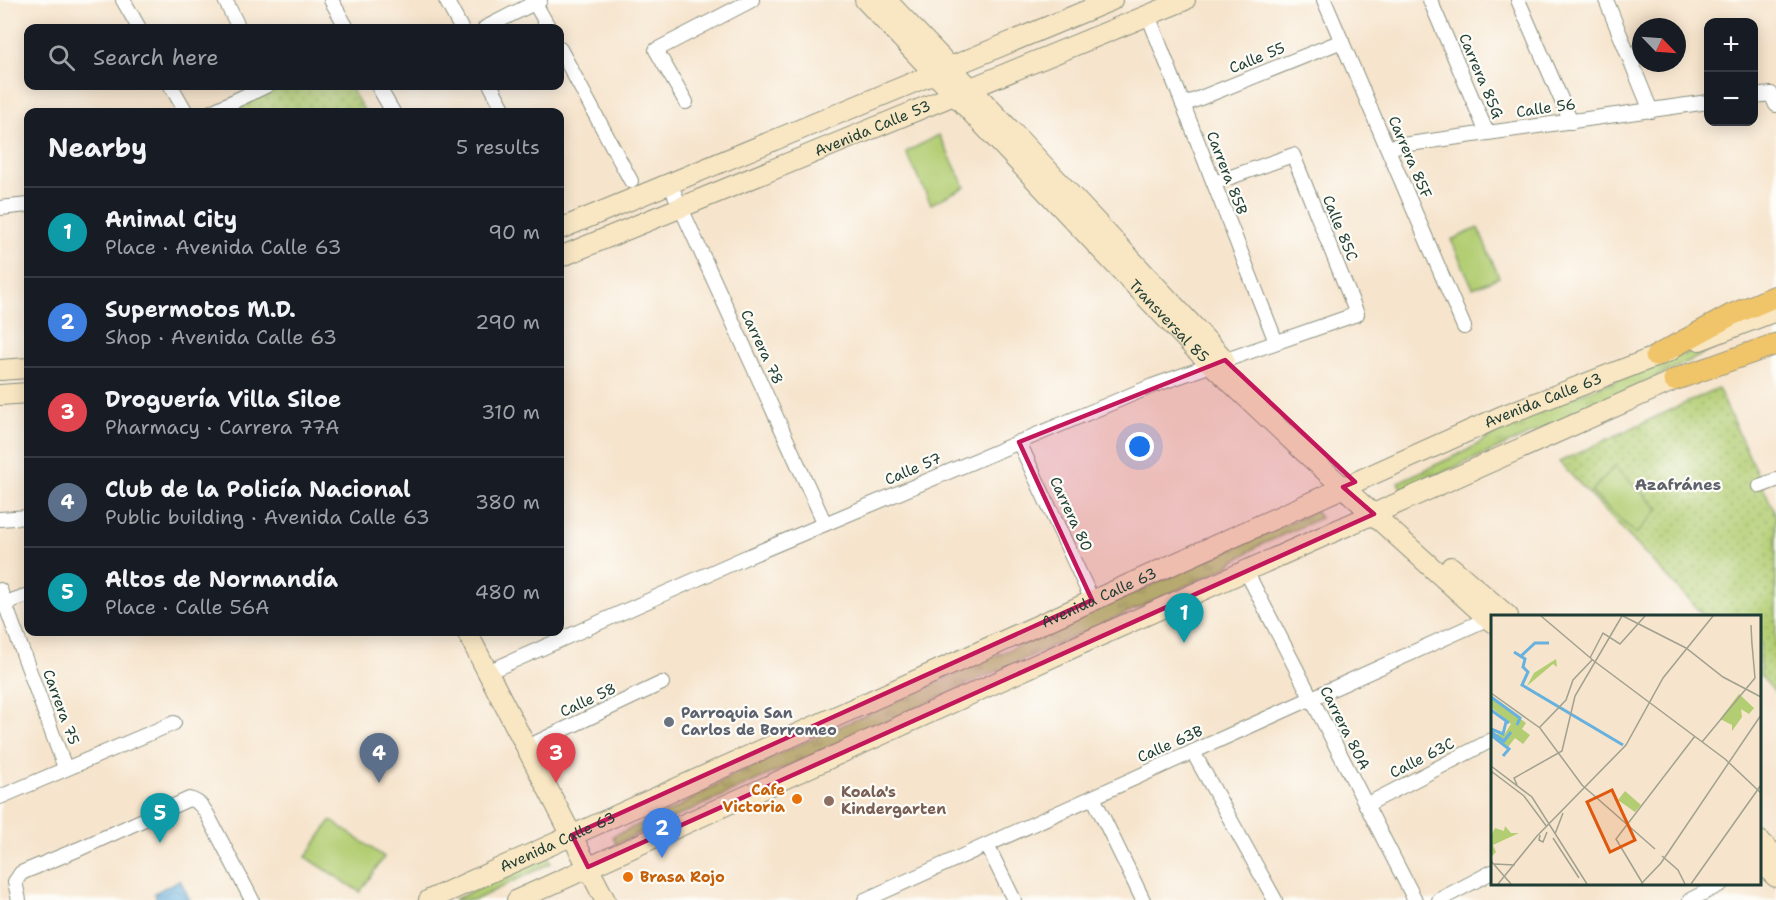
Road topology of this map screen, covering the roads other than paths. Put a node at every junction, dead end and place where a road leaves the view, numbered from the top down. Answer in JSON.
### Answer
{"nodes":[{"id":1,"x":123,"y":0,"type":"edge"},
{"id":2,"x":225,"y":0,"type":"edge"},
{"id":3,"x":332,"y":0,"type":"edge"},
{"id":4,"x":446,"y":0,"type":"edge"},
{"id":5,"x":752,"y":0,"type":"edge"},
{"id":6,"x":866,"y":0,"type":"edge"},
{"id":7,"x":886,"y":0,"type":"edge"},
{"id":8,"x":1112,"y":0,"type":"edge"},
{"id":9,"x":1185,"y":0,"type":"edge"},
{"id":10,"x":1324,"y":0,"type":"edge"},
{"id":11,"x":1430,"y":0,"type":"edge"},
{"id":12,"x":1518,"y":0,"type":"edge"},
{"id":13,"x":536,"y":1,"type":"edge"},
{"id":14,"x":1611,"y":1,"type":"edge"},
{"id":15,"x":1148,"y":15,"type":"junction"},
{"id":16,"x":137,"y":24,"type":"edge"},
{"id":17,"x":237,"y":24,"type":"edge"},
{"id":18,"x":345,"y":24,"type":"edge"},
{"id":19,"x":459,"y":24,"type":"edge"},
{"id":20,"x":493,"y":24,"type":"edge"},
{"id":21,"x":547,"y":24,"type":"edge"},
{"id":22,"x":1342,"y":41,"type":"junction"},
{"id":23,"x":564,"y":56,"type":"edge"},
{"id":24,"x":943,"y":70,"type":"junction"},
{"id":25,"x":173,"y":90,"type":"edge"},
{"id":26,"x":258,"y":90,"type":"edge"},
{"id":27,"x":380,"y":90,"type":"edge"},
{"id":28,"x":493,"y":90,"type":"edge"},
{"id":29,"x":963,"y":91,"type":"junction"},
{"id":30,"x":1758,"y":97,"type":"edge"},
{"id":31,"x":1774,"y":99,"type":"edge"},
{"id":32,"x":686,"y":102,"type":"dead end"},
{"id":33,"x":1704,"y":103,"type":"edge"},
{"id":34,"x":1183,"y":105,"type":"junction"},
{"id":35,"x":184,"y":108,"type":"edge"},
{"id":36,"x":219,"y":108,"type":"edge"},
{"id":37,"x":391,"y":108,"type":"edge"},
{"id":38,"x":503,"y":108,"type":"edge"},
{"id":39,"x":1651,"y":111,"type":"junction"},
{"id":40,"x":1571,"y":122,"type":"junction"},
{"id":41,"x":1487,"y":133,"type":"junction"},
{"id":42,"x":1388,"y":147,"type":"junction"},
{"id":43,"x":631,"y":181,"type":"dead end"},
{"id":44,"x":670,"y":183,"type":"junction"},
{"id":45,"x":1214,"y":183,"type":"junction"},
{"id":46,"x":24,"y":205,"type":"edge"},
{"id":47,"x":681,"y":207,"type":"junction"},
{"id":48,"x":0,"y":208,"type":"edge"},
{"id":49,"x":564,"y":227,"type":"edge"},
{"id":50,"x":564,"y":255,"type":"edge"},
{"id":51,"x":1776,"y":296,"type":"edge"},
{"id":52,"x":1776,"y":311,"type":"edge"},
{"id":53,"x":1357,"y":314,"type":"joint"},
{"id":54,"x":1464,"y":327,"type":"dead end"},
{"id":55,"x":1776,"y":333,"type":"edge"},
{"id":56,"x":1276,"y":342,"type":"junction"},
{"id":57,"x":1776,"y":344,"type":"edge"},
{"id":58,"x":1656,"y":356,"type":"junction"},
{"id":59,"x":1219,"y":362,"type":"junction"},
{"id":60,"x":24,"y":368,"type":"edge"},
{"id":61,"x":0,"y":370,"type":"edge"},
{"id":62,"x":1674,"y":380,"type":"junction"},
{"id":63,"x":24,"y":393,"type":"edge"},
{"id":64,"x":0,"y":395,"type":"edge"},
{"id":65,"x":1019,"y":442,"type":"junction"},
{"id":66,"x":1776,"y":480,"type":"edge"},
{"id":67,"x":1349,"y":485,"type":"junction"},
{"id":68,"x":1760,"y":486,"type":"dead end"},
{"id":69,"x":1380,"y":512,"type":"junction"},
{"id":70,"x":24,"y":517,"type":"edge"},
{"id":71,"x":0,"y":519,"type":"edge"},
{"id":72,"x":825,"y":524,"type":"junction"},
{"id":73,"x":1246,"y":571,"type":"junction"},
{"id":74,"x":24,"y":595,"type":"edge"},
{"id":75,"x":2,"y":596,"type":"edge"},
{"id":76,"x":1092,"y":600,"type":"junction"},
{"id":77,"x":1492,"y":615,"type":"edge"},
{"id":78,"x":1491,"y":621,"type":"edge"},
{"id":79,"x":469,"y":636,"type":"edge"},
{"id":80,"x":488,"y":672,"type":"junction"},
{"id":81,"x":662,"y":683,"type":"dead end"},
{"id":82,"x":1312,"y":698,"type":"junction"},
{"id":83,"x":174,"y":723,"type":"dead end"},
{"id":84,"x":1491,"y":741,"type":"edge"},
{"id":85,"x":527,"y":747,"type":"junction"},
{"id":86,"x":1193,"y":752,"type":"junction"},
{"id":87,"x":65,"y":768,"type":"junction"},
{"id":88,"x":0,"y":796,"type":"edge"},
{"id":89,"x":1093,"y":797,"type":"junction"},
{"id":90,"x":1366,"y":805,"type":"junction"},
{"id":91,"x":572,"y":835,"type":"junction"},
{"id":92,"x":1761,"y":842,"type":"edge"},
{"id":93,"x":987,"y":845,"type":"junction"},
{"id":94,"x":1776,"y":856,"type":"edge"},
{"id":95,"x":1761,"y":863,"type":"edge"},
{"id":96,"x":588,"y":867,"type":"junction"},
{"id":97,"x":1491,"y":873,"type":"edge"},
{"id":98,"x":1776,"y":877,"type":"edge"},
{"id":99,"x":1719,"y":885,"type":"edge"},
{"id":100,"x":879,"y":897,"type":"edge"},
{"id":101,"x":19,"y":900,"type":"edge"},
{"id":102,"x":252,"y":900,"type":"edge"},
{"id":103,"x":429,"y":900,"type":"edge"},
{"id":104,"x":517,"y":900,"type":"edge"},
{"id":105,"x":605,"y":900,"type":"edge"},
{"id":106,"x":865,"y":900,"type":"edge"},
{"id":107,"x":1014,"y":900,"type":"edge"},
{"id":108,"x":1143,"y":900,"type":"edge"},
{"id":109,"x":1275,"y":900,"type":"edge"},
{"id":110,"x":1415,"y":900,"type":"edge"},
{"id":111,"x":1439,"y":900,"type":"edge"},
{"id":112,"x":1690,"y":900,"type":"edge"}],
"edges":[{"from":1,"to":16,"type":"street"},
{"from":2,"to":17,"type":"street"},
{"from":3,"to":18,"type":"street"},
{"from":4,"to":19,"type":"street"},
{"from":5,"to":32,"type":"street"},
{"from":6,"to":24,"type":"main road","name":"Transversal 85"},
{"from":7,"to":24,"type":"main road","name":"Transversal 85"},
{"from":8,"to":24,"type":"main road","name":"Avenida Calle 53"},
{"from":9,"to":15,"type":"main road","name":"Avenida Calle 53"},
{"from":10,"to":22,"type":"street","name":"Carrera 85F"},
{"from":11,"to":41,"type":"street","name":"Carrera 85G"},
{"from":12,"to":40,"type":"street"},
{"from":13,"to":20,"type":"street"},
{"from":13,"to":21,"type":"street"},
{"from":14,"to":39,"type":"street"},
{"from":15,"to":29,"type":"main road","name":"Avenida Calle 53"},
{"from":15,"to":34,"type":"street","name":"Carrera 85B"},
{"from":22,"to":34,"type":"street","name":"Calle 55"},
{"from":22,"to":42,"type":"street","name":"Carrera 85F"},
{"from":23,"to":43,"type":"street"},
{"from":24,"to":29,"type":"main road","name":"Transversal 85"},
{"from":24,"to":44,"type":"main road","name":"Avenida Calle 53"},
{"from":25,"to":35,"type":"street"},
{"from":26,"to":36,"type":"street"},
{"from":27,"to":37,"type":"street"},
{"from":28,"to":38,"type":"street"},
{"from":29,"to":47,"type":"main road","name":"Avenida Calle 53"},
{"from":29,"to":59,"type":"main road","name":"Transversal 85"},
{"from":30,"to":31,"type":"street"},
{"from":33,"to":39,"type":"street","name":"Calle 56"},
{"from":34,"to":45,"type":"street","name":"Carrera 85B"},
{"from":39,"to":40,"type":"street","name":"Calle 56"},
{"from":40,"to":41,"type":"street","name":"Calle 56"},
{"from":41,"to":42,"type":"street","name":"Calle 56"},
{"from":42,"to":54,"type":"street","name":"Carrera 85F"},
{"from":44,"to":47,"type":"street","name":"Carrera 78"},
{"from":44,"to":49,"type":"main road","name":"Avenida Calle 53"},
{"from":45,"to":53,"type":"street","name":"Calle 85C"},
{"from":45,"to":56,"type":"street","name":"Carrera 85B"},
{"from":46,"to":48,"type":"street"},
{"from":47,"to":50,"type":"main road","name":"Avenida Calle 53"},
{"from":47,"to":72,"type":"street","name":"Carrera 78"},
{"from":51,"to":58,"type":"main road"},
{"from":52,"to":58,"type":"main road","name":"Avenida Calle 63"},
{"from":53,"to":56,"type":"street","name":"Calle 57"},
{"from":55,"to":62,"type":"main road"},
{"from":56,"to":59,"type":"street","name":"Calle 57"},
{"from":57,"to":62,"type":"main road"},
{"from":58,"to":67,"type":"main road","name":"Avenida Calle 63"},
{"from":59,"to":65,"type":"street","name":"Calle 57"},
{"from":59,"to":67,"type":"main road","name":"Transversal 85"},
{"from":60,"to":61,"type":"main road"},
{"from":62,"to":69,"type":"main road"},
{"from":63,"to":64,"type":"main road"},
{"from":65,"to":72,"type":"street","name":"Calle 57"},
{"from":65,"to":76,"type":"street","name":"Carrera 80"},
{"from":66,"to":68,"type":"street"},
{"from":67,"to":69,"type":"main road","name":"Transversal 85"},
{"from":67,"to":76,"type":"main road","name":"Avenida Calle 63"},
{"from":69,"to":73,"type":"main road"},
{"from":69,"to":77,"type":"main road","name":"Transversal 85"},
{"from":70,"to":71,"type":"street"},
{"from":72,"to":80,"type":"street","name":"Calle 57"},
{"from":73,"to":82,"type":"street","name":"Carrera 80A"},
{"from":73,"to":96,"type":"main road"},
{"from":74,"to":75,"type":"street"},
{"from":75,"to":87,"type":"street","name":"Carrera 75"},
{"from":76,"to":91,"type":"main road","name":"Avenida Calle 63"},
{"from":78,"to":82,"type":"street","name":"Calle 63B"},
{"from":79,"to":80,"type":"main road"},
{"from":80,"to":85,"type":"main road"},
{"from":81,"to":85,"type":"street","name":"Calle 58"},
{"from":82,"to":86,"type":"street","name":"Calle 63B"},
{"from":82,"to":90,"type":"street","name":"Carrera 80A"},
{"from":83,"to":87,"type":"street"},
{"from":84,"to":90,"type":"street","name":"Calle 63C"},
{"from":85,"to":91,"type":"main road"},
{"from":86,"to":89,"type":"street","name":"Calle 63B"},
{"from":86,"to":109,"type":"street"},
{"from":87,"to":88,"type":"street"},
{"from":89,"to":93,"type":"street","name":"Calle 63B"},
{"from":89,"to":108,"type":"street"},
{"from":90,"to":110,"type":"street","name":"Carrera 80A"},
{"from":91,"to":96,"type":"main road"},
{"from":91,"to":103,"type":"main road","name":"Avenida Calle 63"},
{"from":92,"to":94,"type":"main road"},
{"from":93,"to":100,"type":"street","name":"Calle 63B"},
{"from":93,"to":107,"type":"street"},
{"from":95,"to":98,"type":"main road"},
{"from":96,"to":104,"type":"main road"},
{"from":96,"to":105,"type":"main road"},
{"from":97,"to":111,"type":"street"},
{"from":99,"to":112,"type":"street"},
{"from":100,"to":106,"type":"street","name":"Calle 63B"},
{"from":101,"to":102,"type":"street"}]}
